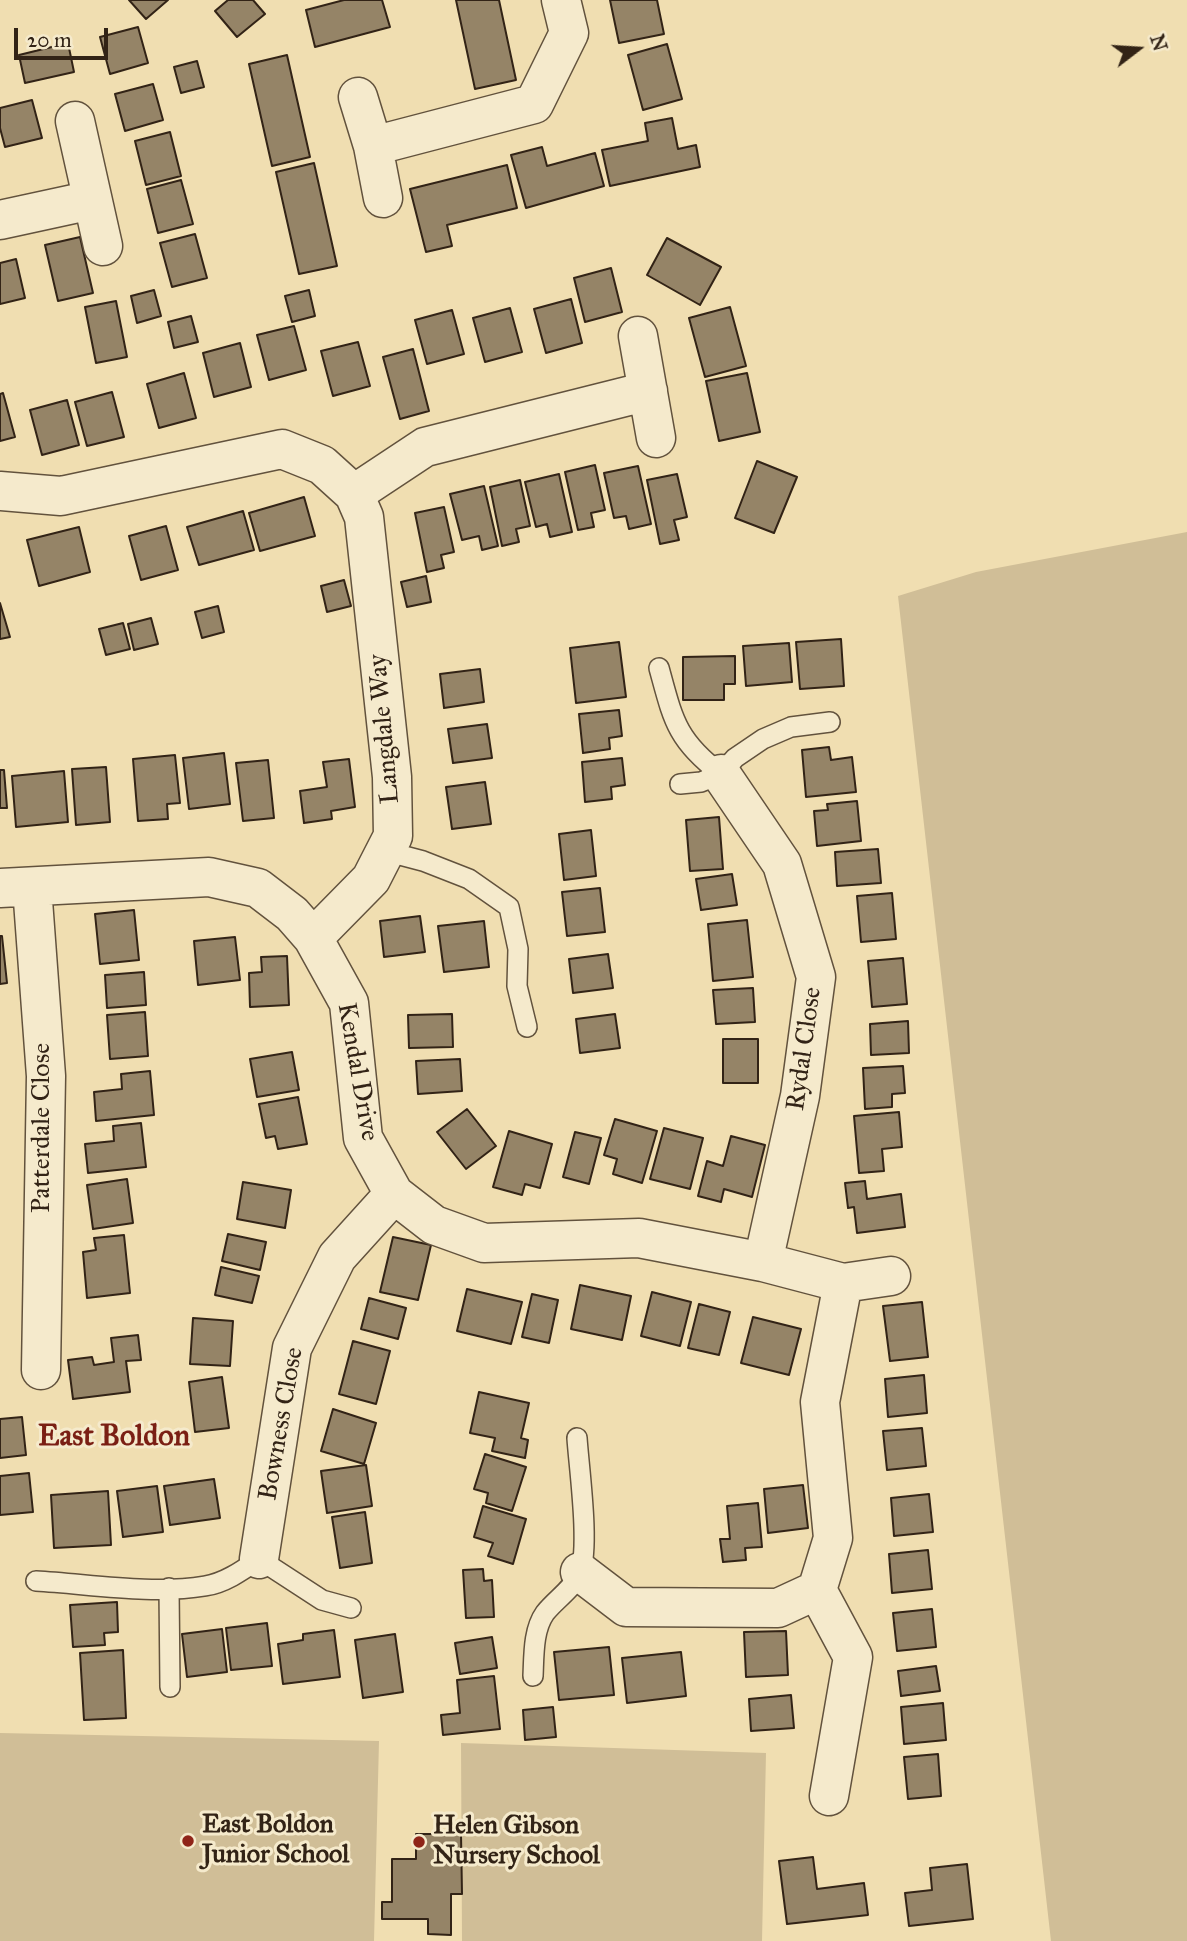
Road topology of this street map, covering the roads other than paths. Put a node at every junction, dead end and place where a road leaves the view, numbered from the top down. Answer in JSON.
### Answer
{"nodes":[{"id":1,"x":561,"y":0,"type":"edge"},
{"id":2,"x":359,"y":97,"type":"dead end"},
{"id":3,"x":75,"y":121,"type":"dead end"},
{"id":4,"x":373,"y":146,"type":"junction"},
{"id":5,"x":383,"y":198,"type":"dead end"},
{"id":6,"x":92,"y":200,"type":"junction"},
{"id":7,"x":0,"y":220,"type":"edge"},
{"id":8,"x":103,"y":246,"type":"dead end"},
{"id":9,"x":638,"y":336,"type":"dead end"},
{"id":10,"x":648,"y":391,"type":"junction"},
{"id":11,"x":656,"y":438,"type":"dead end"},
{"id":12,"x":0,"y":491,"type":"edge"},
{"id":13,"x":354,"y":494,"type":"junction"},
{"id":14,"x":659,"y":668,"type":"dead end"},
{"id":15,"x":830,"y":722,"type":"dead end"},
{"id":16,"x":721,"y":774,"type":"junction"},
{"id":17,"x":680,"y":784,"type":"dead end"},
{"id":18,"x":385,"y":851,"type":"junction"},
{"id":19,"x":16,"y":887,"type":"edge"},
{"id":20,"x":313,"y":938,"type":"junction"},
{"id":21,"x":527,"y":1027,"type":"dead end"},
{"id":22,"x":394,"y":1194,"type":"junction"},
{"id":23,"x":764,"y":1262,"type":"junction"},
{"id":24,"x":891,"y":1276,"type":"dead end"},
{"id":25,"x":843,"y":1283,"type":"junction"},
{"id":26,"x":41,"y":1370,"type":"dead end"},
{"id":27,"x":577,"y":1438,"type":"dead end"},
{"id":28,"x":259,"y":1559,"type":"junction"},
{"id":29,"x":580,"y":1573,"type":"junction"},
{"id":30,"x":36,"y":1581,"type":"dead end"},
{"id":31,"x":169,"y":1588,"type":"junction"},
{"id":32,"x":817,"y":1590,"type":"junction"},
{"id":33,"x":351,"y":1608,"type":"dead end"},
{"id":34,"x":533,"y":1675,"type":"dead end"},
{"id":35,"x":170,"y":1687,"type":"dead end"},
{"id":36,"x":829,"y":1796,"type":"dead end"}],
"edges":[{"from":1,"to":4,"type":"street"},
{"from":2,"to":4,"type":"street"},
{"from":3,"to":6,"type":"street"},
{"from":4,"to":5,"type":"street"},
{"from":6,"to":7,"type":"street"},
{"from":6,"to":8,"type":"street"},
{"from":9,"to":10,"type":"street"},
{"from":10,"to":11,"type":"street"},
{"from":10,"to":13,"type":"street"},
{"from":12,"to":13,"type":"street","name":"Langdale Way"},
{"from":13,"to":18,"type":"street","name":"Langdale Way"},
{"from":14,"to":16,"type":"lane"},
{"from":15,"to":16,"type":"lane"},
{"from":16,"to":17,"type":"lane"},
{"from":16,"to":23,"type":"street","name":"Rydal Close"},
{"from":18,"to":20,"type":"street","name":"Langdale Way"},
{"from":18,"to":21,"type":"lane"},
{"from":19,"to":20,"type":"street","name":"Kendal Drive"},
{"from":19,"to":26,"type":"street","name":"Patterdale Close"},
{"from":20,"to":22,"type":"street","name":"Kendal Drive"},
{"from":22,"to":23,"type":"street","name":"Kendal Drive"},
{"from":22,"to":28,"type":"street","name":"Bowness Close"},
{"from":23,"to":25,"type":"street","name":"Kendal Drive"},
{"from":24,"to":25,"type":"street","name":"Kendal Drive"},
{"from":25,"to":32,"type":"street"},
{"from":27,"to":29,"type":"lane"},
{"from":28,"to":31,"type":"lane"},
{"from":28,"to":33,"type":"lane"},
{"from":29,"to":32,"type":"street"},
{"from":29,"to":34,"type":"lane"},
{"from":30,"to":31,"type":"lane"},
{"from":31,"to":35,"type":"lane"},
{"from":32,"to":36,"type":"street"}]}
